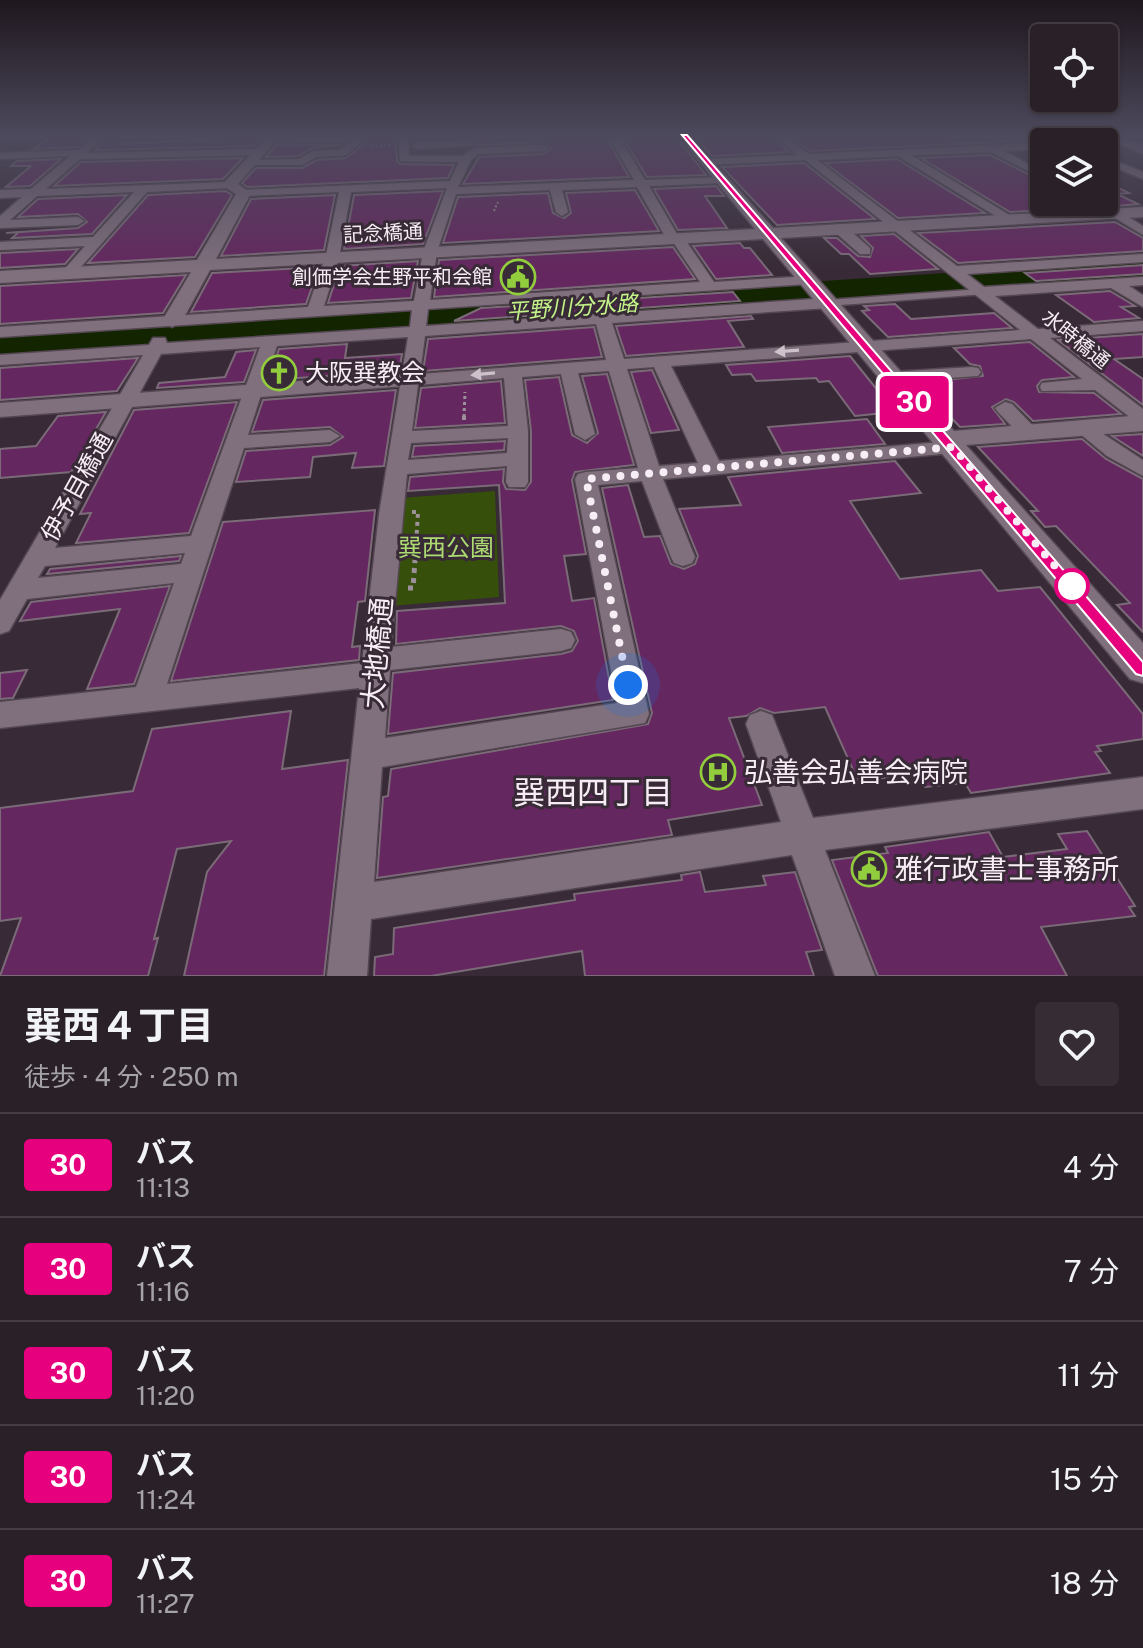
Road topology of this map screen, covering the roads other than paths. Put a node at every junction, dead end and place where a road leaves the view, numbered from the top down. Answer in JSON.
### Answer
{"nodes":[{"id":1,"x":554,"y":182,"type":"edge"},
{"id":2,"x":45,"y":183,"type":"edge"},
{"id":3,"x":97,"y":183,"type":"edge"},
{"id":4,"x":120,"y":183,"type":"edge"},
{"id":5,"x":240,"y":183,"type":"edge"},
{"id":6,"x":471,"y":183,"type":"edge"},
{"id":7,"x":536,"y":183,"type":"edge"},
{"id":8,"x":601,"y":183,"type":"edge"},
{"id":9,"x":640,"y":183,"type":"junction"},
{"id":10,"x":652,"y":183,"type":"edge"},
{"id":11,"x":724,"y":183,"type":"edge"},
{"id":12,"x":840,"y":183,"type":"edge"},
{"id":13,"x":948,"y":183,"type":"edge"},
{"id":14,"x":454,"y":185,"type":"junction"},
{"id":15,"x":337,"y":186,"type":"junction"},
{"id":16,"x":144,"y":188,"type":"junction"},
{"id":17,"x":114,"y":189,"type":"junction"},
{"id":18,"x":236,"y":189,"type":"junction"},
{"id":19,"x":89,"y":190,"type":"junction"},
{"id":20,"x":33,"y":193,"type":"junction"},
{"id":21,"x":0,"y":194,"type":"edge"},
{"id":22,"x":562,"y":212,"type":"dead end"},
{"id":23,"x":1143,"y":212,"type":"edge"},
{"id":24,"x":1118,"y":213,"type":"edge"},
{"id":25,"x":1118,"y":214,"type":"edge"},
{"id":26,"x":1062,"y":216,"type":"edge"},
{"id":27,"x":1007,"y":219,"type":"junction"},
{"id":28,"x":78,"y":221,"type":"dead end"},
{"id":29,"x":0,"y":223,"type":"edge"},
{"id":30,"x":895,"y":226,"type":"junction"},
{"id":31,"x":840,"y":229,"type":"junction"},
{"id":32,"x":1143,"y":231,"type":"edge"},
{"id":33,"x":769,"y":233,"type":"junction"},
{"id":34,"x":675,"y":238,"type":"junction"},
{"id":35,"x":96,"y":241,"type":"junction"},
{"id":36,"x":0,"y":246,"type":"edge"},
{"id":37,"x":865,"y":251,"type":"dead end"},
{"id":38,"x":430,"y":252,"type":"junction"},
{"id":39,"x":331,"y":258,"type":"junction"},
{"id":40,"x":1143,"y":258,"type":"edge"},
{"id":41,"x":203,"y":265,"type":"junction"},
{"id":42,"x":955,"y":271,"type":"junction"},
{"id":43,"x":68,"y":273,"type":"junction"},
{"id":44,"x":0,"y":277,"type":"edge"},
{"id":45,"x":808,"y":280,"type":"junction"},
{"id":46,"x":1143,"y":281,"type":"edge"},
{"id":47,"x":1114,"y":283,"type":"junction"},
{"id":48,"x":710,"y":286,"type":"junction"},
{"id":49,"x":980,"y":292,"type":"junction"},
{"id":50,"x":1143,"y":302,"type":"edge"},
{"id":51,"x":828,"y":303,"type":"junction"},
{"id":52,"x":421,"y":305,"type":"junction"},
{"id":53,"x":315,"y":312,"type":"junction"},
{"id":54,"x":602,"y":318,"type":"junction"},
{"id":55,"x":172,"y":321,"type":"junction"},
{"id":56,"x":1143,"y":326,"type":"edge"},
{"id":57,"x":418,"y":331,"type":"junction"},
{"id":58,"x":0,"y":332,"type":"edge"},
{"id":59,"x":1034,"y":333,"type":"junction"},
{"id":60,"x":270,"y":342,"type":"junction"},
{"id":61,"x":865,"y":346,"type":"junction"},
{"id":62,"x":154,"y":350,"type":"junction"},
{"id":63,"x":0,"y":360,"type":"edge"},
{"id":64,"x":659,"y":360,"type":"junction"},
{"id":65,"x":616,"y":363,"type":"junction"},
{"id":66,"x":568,"y":367,"type":"junction"},
{"id":67,"x":513,"y":372,"type":"junction"},
{"id":68,"x":972,"y":372,"type":"dead end"},
{"id":69,"x":891,"y":377,"type":"junction"},
{"id":70,"x":410,"y":380,"type":"junction"},
{"id":71,"x":1096,"y":384,"type":"junction"},
{"id":72,"x":1049,"y":387,"type":"dead end"},
{"id":73,"x":255,"y":391,"type":"junction"},
{"id":74,"x":125,"y":401,"type":"junction"},
{"id":75,"x":1005,"y":408,"type":"dead end"},
{"id":76,"x":0,"y":410,"type":"edge"},
{"id":77,"x":1143,"y":421,"type":"edge"},
{"id":78,"x":1085,"y":428,"type":"junction"},
{"id":79,"x":518,"y":431,"type":"junction"},
{"id":80,"x":1028,"y":432,"type":"junction"},
{"id":81,"x":585,"y":434,"type":"dead end"},
{"id":82,"x":330,"y":436,"type":"dead end"},
{"id":83,"x":401,"y":438,"type":"junction"},
{"id":84,"x":237,"y":442,"type":"junction"},
{"id":85,"x":950,"y":443,"type":"junction"},
{"id":86,"x":517,"y":459,"type":"junction"},
{"id":87,"x":396,"y":468,"type":"junction"},
{"id":88,"x":712,"y":469,"type":"junction"},
{"id":89,"x":1143,"y":469,"type":"edge"},
{"id":90,"x":651,"y":475,"type":"junction"},
{"id":91,"x":517,"y":482,"type":"dead end"},
{"id":92,"x":202,"y":543,"type":"junction"},
{"id":93,"x":683,"y":557,"type":"dead end"},
{"id":94,"x":37,"y":558,"type":"junction"},
{"id":95,"x":190,"y":572,"type":"junction"},
{"id":96,"x":19,"y":590,"type":"junction"},
{"id":97,"x":0,"y":624,"type":"edge"},
{"id":98,"x":561,"y":640,"type":"dead end"},
{"id":99,"x":376,"y":667,"type":"junction"},
{"id":100,"x":1143,"y":668,"type":"edge"},
{"id":101,"x":147,"y":699,"type":"junction"},
{"id":102,"x":0,"y":715,"type":"edge"},
{"id":103,"x":761,"y":724,"type":"dead end"},
{"id":104,"x":368,"y":755,"type":"junction"},
{"id":105,"x":1143,"y":793,"type":"edge"},
{"id":106,"x":805,"y":836,"type":"junction"},
{"id":107,"x":354,"y":903,"type":"junction"},
{"id":108,"x":347,"y":976,"type":"edge"},
{"id":109,"x":855,"y":976,"type":"edge"}],
"edges":[{"from":1,"to":22,"type":"street"},
{"from":2,"to":20,"type":"street"},
{"from":3,"to":19,"type":"street"},
{"from":4,"to":17,"type":"street"},
{"from":5,"to":18,"type":"street"},
{"from":6,"to":14,"type":"street"},
{"from":7,"to":14,"type":"street"},
{"from":8,"to":9,"type":"street"},
{"from":9,"to":10,"type":"street"},
{"from":9,"to":34,"type":"street"},
{"from":11,"to":33,"type":"street"},
{"from":12,"to":30,"type":"street"},
{"from":13,"to":27,"type":"street"},
{"from":14,"to":15,"type":"street"},
{"from":14,"to":38,"type":"street"},
{"from":15,"to":18,"type":"street"},
{"from":15,"to":39,"type":"street"},
{"from":16,"to":17,"type":"street"},
{"from":16,"to":18,"type":"street"},
{"from":16,"to":35,"type":"street"},
{"from":17,"to":19,"type":"street"},
{"from":18,"to":41,"type":"street"},
{"from":19,"to":20,"type":"street"},
{"from":20,"to":21,"type":"street"},
{"from":20,"to":29,"type":"street"},
{"from":23,"to":24,"type":"street","name":"記念橋通"},
{"from":25,"to":32,"type":"street"},
{"from":26,"to":27,"type":"street","name":"記念橋通"},
{"from":27,"to":30,"type":"street","name":"記念橋通"},
{"from":28,"to":29,"type":"street"},
{"from":30,"to":31,"type":"street","name":"記念橋通"},
{"from":30,"to":42,"type":"street"},
{"from":31,"to":33,"type":"street","name":"記念橋通"},
{"from":31,"to":37,"type":"street"},
{"from":33,"to":34,"type":"street","name":"記念橋通"},
{"from":33,"to":45,"type":"street"},
{"from":34,"to":38,"type":"street","name":"記念橋通"},
{"from":34,"to":48,"type":"street"},
{"from":35,"to":36,"type":"street"},
{"from":35,"to":43,"type":"street"},
{"from":38,"to":39,"type":"street","name":"記念橋通"},
{"from":38,"to":52,"type":"street"},
{"from":39,"to":41,"type":"street","name":"記念橋通"},
{"from":39,"to":53,"type":"street"},
{"from":40,"to":42,"type":"street"},
{"from":41,"to":43,"type":"street","name":"記念橋通"},
{"from":41,"to":55,"type":"street"},
{"from":42,"to":49,"type":"street","name":"水時橋通"},
{"from":43,"to":44,"type":"street","name":"記念橋通"},
{"from":45,"to":48,"type":"street"},
{"from":45,"to":51,"type":"street"},
{"from":46,"to":47,"type":"street"},
{"from":47,"to":49,"type":"street"},
{"from":47,"to":50,"type":"street"},
{"from":48,"to":52,"type":"street"},
{"from":49,"to":51,"type":"street"},
{"from":49,"to":59,"type":"street","name":"水時橋通"},
{"from":51,"to":54,"type":"street"},
{"from":51,"to":61,"type":"street"},
{"from":52,"to":53,"type":"street"},
{"from":52,"to":57,"type":"street","name":"大地橋通"},
{"from":53,"to":55,"type":"street"},
{"from":54,"to":57,"type":"street"},
{"from":54,"to":65,"type":"street"},
{"from":55,"to":58,"type":"street"},
{"from":55,"to":62,"type":"street","name":"伊予目橋通"},
{"from":56,"to":59,"type":"street"},
{"from":57,"to":60,"type":"street"},
{"from":57,"to":70,"type":"street","name":"大地橋通"},
{"from":59,"to":61,"type":"street"},
{"from":59,"to":71,"type":"street","name":"水時橋通"},
{"from":60,"to":62,"type":"street"},
{"from":60,"to":73,"type":"street"},
{"from":61,"to":64,"type":"street","one_way":true},
{"from":61,"to":69,"type":"street"},
{"from":62,"to":63,"type":"street"},
{"from":62,"to":74,"type":"street","name":"伊予目橋通"},
{"from":64,"to":65,"type":"street"},
{"from":64,"to":88,"type":"street"},
{"from":65,"to":66,"type":"street"},
{"from":65,"to":90,"type":"street"},
{"from":66,"to":67,"type":"street"},
{"from":66,"to":81,"type":"street"},
{"from":67,"to":70,"type":"street","one_way":true},
{"from":67,"to":79,"type":"street"},
{"from":68,"to":69,"type":"street"},
{"from":69,"to":85,"type":"street"},
{"from":70,"to":73,"type":"street"},
{"from":70,"to":83,"type":"street","name":"大地橋通"},
{"from":71,"to":72,"type":"street"},
{"from":71,"to":77,"type":"street","name":"水時橋通"},
{"from":73,"to":74,"type":"street"},
{"from":73,"to":84,"type":"street"},
{"from":74,"to":76,"type":"street"},
{"from":74,"to":94,"type":"street","name":"伊予目橋通"},
{"from":75,"to":80,"type":"street"},
{"from":77,"to":78,"type":"street"},
{"from":78,"to":80,"type":"street"},
{"from":78,"to":89,"type":"street"},
{"from":79,"to":83,"type":"street"},
{"from":79,"to":86,"type":"street"},
{"from":80,"to":85,"type":"street"},
{"from":82,"to":84,"type":"street"},
{"from":83,"to":87,"type":"street","name":"大地橋通"},
{"from":84,"to":92,"type":"street"},
{"from":85,"to":88,"type":"street"},
{"from":85,"to":100,"type":"street"},
{"from":86,"to":87,"type":"street"},
{"from":86,"to":91,"type":"street"},
{"from":87,"to":99,"type":"street","name":"大地橋通"},
{"from":88,"to":90,"type":"street"},
{"from":90,"to":93,"type":"street"},
{"from":90,"to":104,"type":"street"},
{"from":92,"to":94,"type":"street"},
{"from":92,"to":95,"type":"street"},
{"from":94,"to":96,"type":"street","name":"伊予目橋通"},
{"from":95,"to":96,"type":"street"},
{"from":95,"to":101,"type":"street"},
{"from":96,"to":97,"type":"street","name":"伊予目橋通"},
{"from":98,"to":99,"type":"street"},
{"from":99,"to":101,"type":"street"},
{"from":99,"to":104,"type":"street","name":"大地橋通"},
{"from":101,"to":102,"type":"street"},
{"from":103,"to":106,"type":"street"},
{"from":104,"to":107,"type":"street","name":"大地橋通"},
{"from":105,"to":106,"type":"street"},
{"from":106,"to":107,"type":"street"},
{"from":106,"to":109,"type":"street"},
{"from":107,"to":108,"type":"street","name":"大地橋通"}]}
